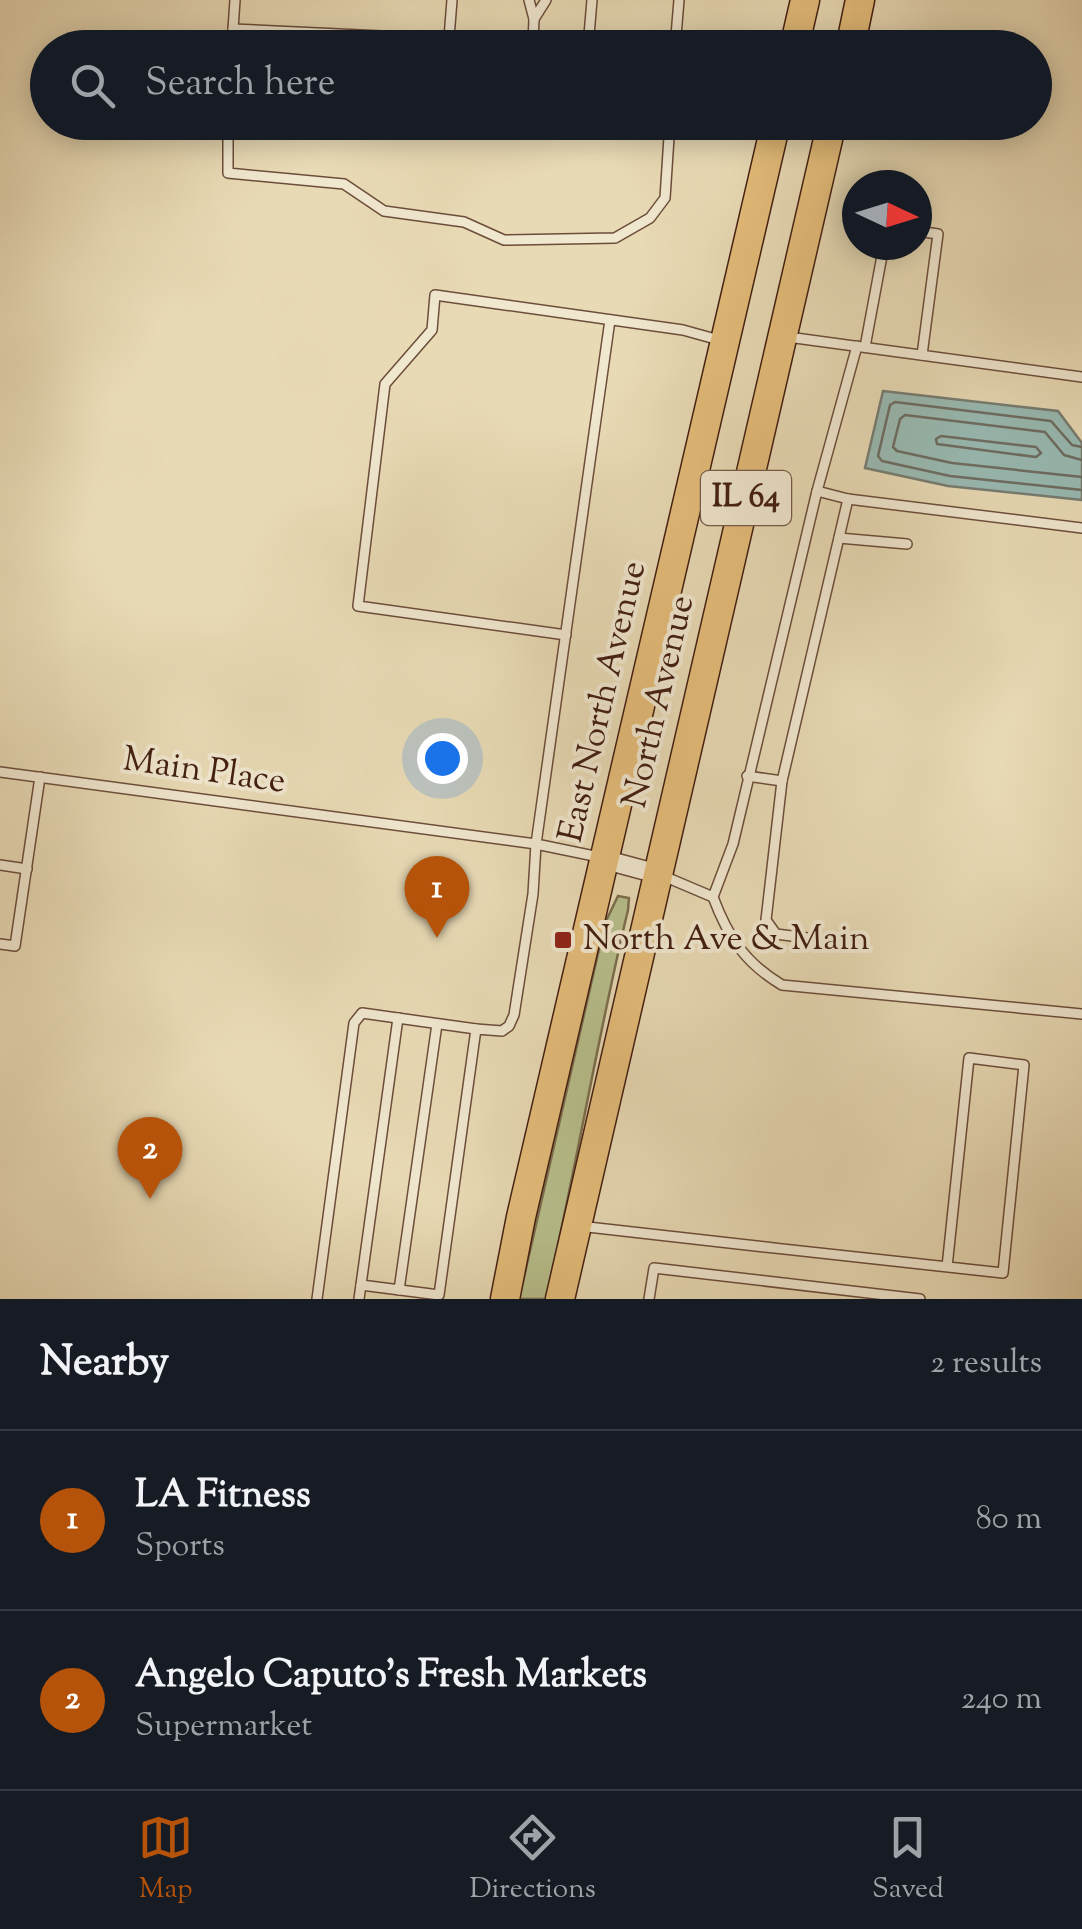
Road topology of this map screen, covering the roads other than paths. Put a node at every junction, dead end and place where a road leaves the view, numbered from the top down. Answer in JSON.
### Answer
{"nodes":[{"id":1,"x":236,"y":0,"type":"edge"},
{"id":2,"x":452,"y":0,"type":"edge"},
{"id":3,"x":528,"y":0,"type":"edge"},
{"id":4,"x":546,"y":0,"type":"edge"},
{"id":5,"x":592,"y":0,"type":"edge"},
{"id":6,"x":678,"y":0,"type":"edge"},
{"id":7,"x":804,"y":0,"type":"edge"},
{"id":8,"x":860,"y":0,"type":"edge"},
{"id":9,"x":534,"y":18,"type":"junction"},
{"id":10,"x":233,"y":29,"type":"joint"},
{"id":11,"x":257,"y":30,"type":"edge"},
{"id":12,"x":450,"y":30,"type":"edge"},
{"id":13,"x":534,"y":30,"type":"edge"},
{"id":14,"x":592,"y":30,"type":"edge"},
{"id":15,"x":676,"y":30,"type":"edge"},
{"id":16,"x":798,"y":30,"type":"edge"},
{"id":17,"x":854,"y":30,"type":"edge"},
{"id":18,"x":228,"y":140,"type":"edge"},
{"id":19,"x":669,"y":140,"type":"edge"},
{"id":20,"x":772,"y":140,"type":"edge"},
{"id":21,"x":828,"y":140,"type":"edge"},
{"id":22,"x":932,"y":233,"type":"edge"},
{"id":23,"x":881,"y":260,"type":"edge"},
{"id":24,"x":610,"y":320,"type":"junction"},
{"id":25,"x":784,"y":336,"type":"junction"},
{"id":26,"x":726,"y":342,"type":"junction"},
{"id":27,"x":861,"y":347,"type":"junction"},
{"id":28,"x":922,"y":355,"type":"junction"},
{"id":29,"x":1082,"y":377,"type":"edge"},
{"id":30,"x":817,"y":492,"type":"junction"},
{"id":31,"x":848,"y":500,"type":"junction"},
{"id":32,"x":1082,"y":528,"type":"edge"},
{"id":33,"x":839,"y":538,"type":"junction"},
{"id":34,"x":907,"y":544,"type":"dead end"},
{"id":35,"x":566,"y":635,"type":"junction"},
{"id":36,"x":0,"y":772,"type":"edge"},
{"id":37,"x":747,"y":776,"type":"junction"},
{"id":38,"x":40,"y":778,"type":"junction"},
{"id":39,"x":782,"y":781,"type":"junction"},
{"id":40,"x":536,"y":844,"type":"junction"},
{"id":41,"x":606,"y":860,"type":"junction"},
{"id":42,"x":0,"y":864,"type":"edge"},
{"id":43,"x":27,"y":868,"type":"junction"},
{"id":44,"x":658,"y":874,"type":"junction"},
{"id":45,"x":712,"y":897,"type":"junction"},
{"id":46,"x":839,"y":942,"type":"dead end"},
{"id":47,"x":0,"y":944,"type":"edge"},
{"id":48,"x":1082,"y":1014,"type":"edge"},
{"id":49,"x":398,"y":1018,"type":"junction"},
{"id":50,"x":438,"y":1024,"type":"junction"},
{"id":51,"x":476,"y":1029,"type":"junction"},
{"id":52,"x":577,"y":1226,"type":"junction"},
{"id":53,"x":947,"y":1267,"type":"junction"},
{"id":54,"x":360,"y":1285,"type":"junction"},
{"id":55,"x":399,"y":1290,"type":"junction"},
{"id":56,"x":316,"y":1299,"type":"edge"},
{"id":57,"x":358,"y":1299,"type":"edge"},
{"id":58,"x":505,"y":1299,"type":"edge"},
{"id":59,"x":560,"y":1299,"type":"edge"},
{"id":60,"x":649,"y":1299,"type":"edge"},
{"id":61,"x":920,"y":1299,"type":"edge"}],
"edges":[{"from":1,"to":10,"type":"lane"},
{"from":2,"to":12,"type":"lane"},
{"from":3,"to":9,"type":"lane"},
{"from":4,"to":9,"type":"lane"},
{"from":5,"to":14,"type":"lane"},
{"from":6,"to":15,"type":"lane"},
{"from":7,"to":16,"type":"main road"},
{"from":8,"to":17,"type":"main road"},
{"from":9,"to":13,"type":"lane"},
{"from":10,"to":11,"type":"lane"},
{"from":18,"to":19,"type":"lane"},
{"from":20,"to":26,"type":"main road","name":"East North Avenue","number":"IL 64"},
{"from":21,"to":25,"type":"main road","name":"North Avenue","number":"IL 64"},
{"from":22,"to":28,"type":"lane"},
{"from":23,"to":27,"type":"lane"},
{"from":24,"to":26,"type":"lane"},
{"from":24,"to":35,"type":"lane"},
{"from":24,"to":35,"type":"lane"},
{"from":25,"to":27,"type":"lane"},
{"from":25,"to":44,"type":"main road","name":"North Avenue","number":"IL 64"},
{"from":26,"to":41,"type":"main road","name":"East North Avenue","number":"IL 64"},
{"from":27,"to":28,"type":"lane"},
{"from":27,"to":30,"type":"lane"},
{"from":28,"to":29,"type":"lane"},
{"from":30,"to":31,"type":"lane"},
{"from":30,"to":37,"type":"lane"},
{"from":31,"to":32,"type":"lane"},
{"from":31,"to":33,"type":"lane"},
{"from":33,"to":34,"type":"lane"},
{"from":33,"to":39,"type":"lane"},
{"from":35,"to":40,"type":"lane"},
{"from":36,"to":38,"type":"lane","name":"Main Place"},
{"from":37,"to":39,"type":"lane"},
{"from":37,"to":45,"type":"lane"},
{"from":38,"to":40,"type":"lane","name":"Main Place"},
{"from":38,"to":43,"type":"lane"},
{"from":39,"to":46,"type":"lane"},
{"from":40,"to":41,"type":"lane","name":"Main Place"},
{"from":40,"to":51,"type":"lane"},
{"from":41,"to":44,"type":"street"},
{"from":41,"to":58,"type":"main road","name":"East North Avenue","number":"IL 64"},
{"from":42,"to":43,"type":"lane"},
{"from":43,"to":47,"type":"lane"},
{"from":44,"to":45,"type":"lane"},
{"from":44,"to":52,"type":"main road","name":"North Avenue","number":"IL 64"},
{"from":45,"to":48,"type":"lane"},
{"from":49,"to":50,"type":"lane"},
{"from":49,"to":54,"type":"lane"},
{"from":49,"to":56,"type":"lane"},
{"from":50,"to":51,"type":"lane"},
{"from":50,"to":55,"type":"lane"},
{"from":51,"to":55,"type":"lane"},
{"from":52,"to":53,"type":"lane"},
{"from":52,"to":59,"type":"main road","name":"North Avenue","number":"IL 64"},
{"from":53,"to":53,"type":"lane"},
{"from":54,"to":55,"type":"lane"},
{"from":54,"to":57,"type":"lane"},
{"from":60,"to":61,"type":"lane"}]}
